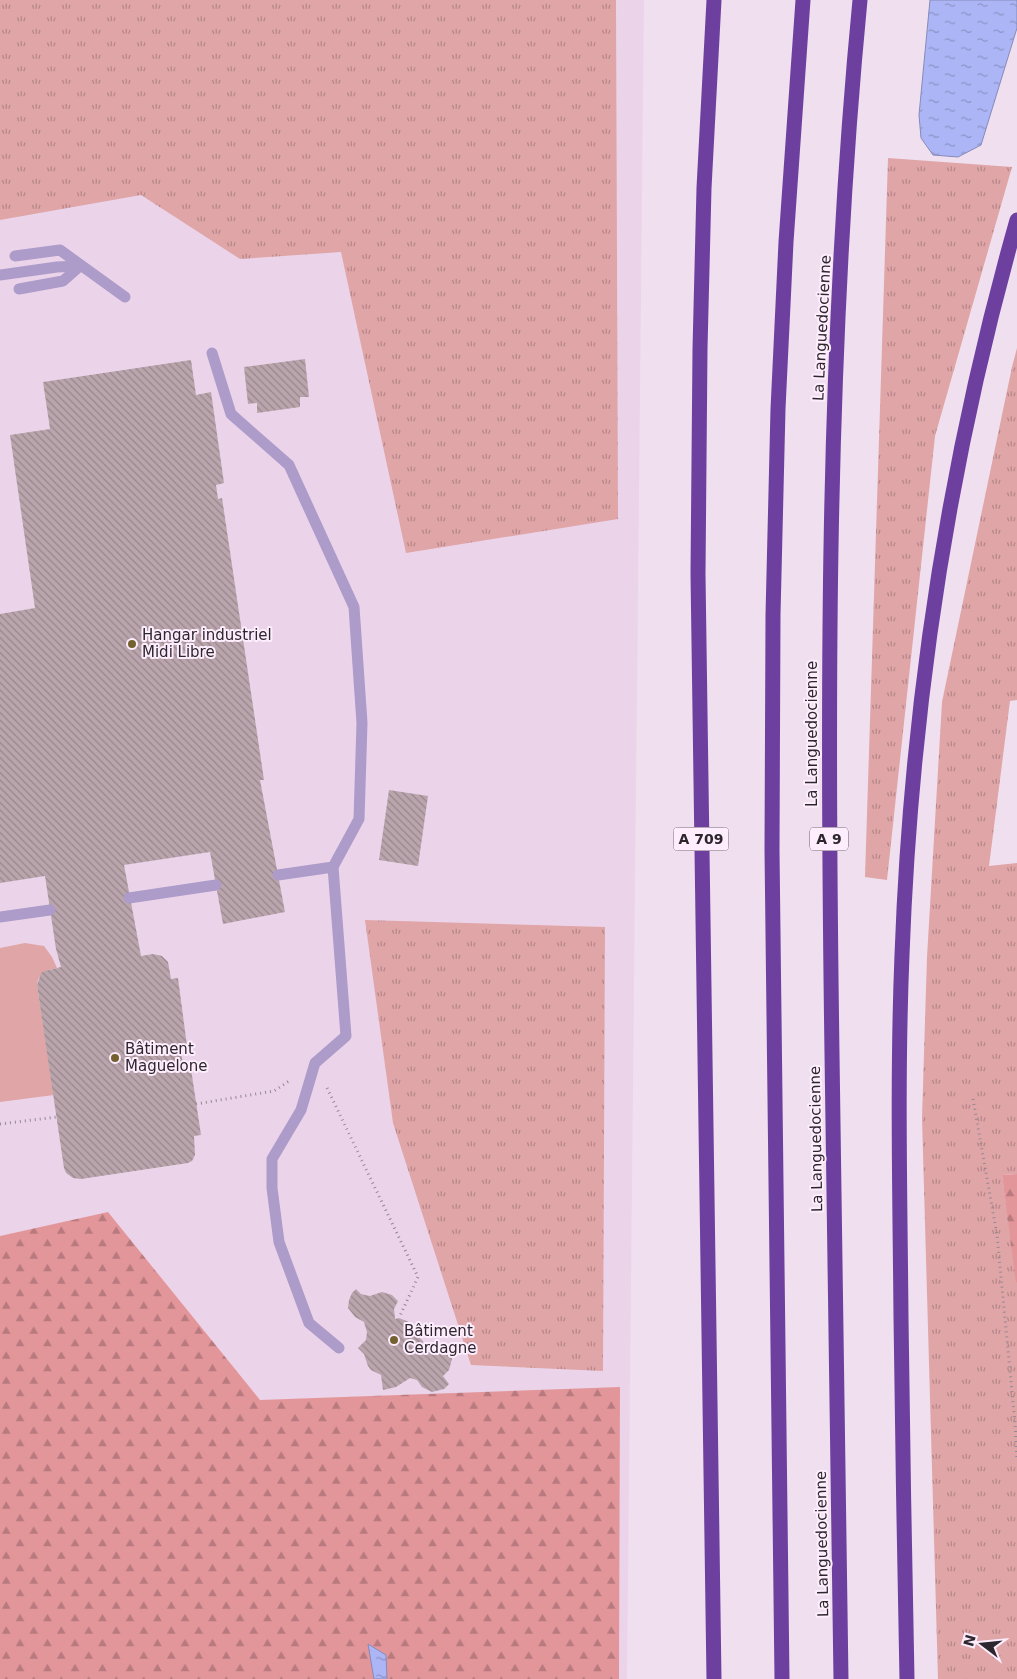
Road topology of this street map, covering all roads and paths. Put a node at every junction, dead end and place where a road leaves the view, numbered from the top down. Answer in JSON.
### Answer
{"nodes":[{"id":1,"x":714,"y":0,"type":"edge"},
{"id":2,"x":803,"y":0,"type":"edge"},
{"id":3,"x":860,"y":0,"type":"edge"},
{"id":4,"x":1017,"y":220,"type":"edge"},
{"id":5,"x":15,"y":256,"type":"dead end"},
{"id":6,"x":80,"y":266,"type":"junction"},
{"id":7,"x":0,"y":275,"type":"edge"},
{"id":8,"x":19,"y":289,"type":"dead end"},
{"id":9,"x":125,"y":297,"type":"dead end"},
{"id":10,"x":212,"y":353,"type":"dead end"},
{"id":11,"x":332,"y":867,"type":"junction"},
{"id":12,"x":278,"y":875,"type":"dead end"},
{"id":13,"x":216,"y":885,"type":"dead end"},
{"id":14,"x":129,"y":898,"type":"dead end"},
{"id":15,"x":50,"y":910,"type":"dead end"},
{"id":16,"x":0,"y":917,"type":"edge"},
{"id":17,"x":315,"y":1063,"type":"junction"},
{"id":18,"x":973,"y":1098,"type":"dead end"},
{"id":19,"x":196,"y":1104,"type":"dead end"},
{"id":20,"x":57,"y":1117,"type":"dead end"},
{"id":21,"x":0,"y":1124,"type":"edge"},
{"id":22,"x":400,"y":1318,"type":"dead end"},
{"id":23,"x":340,"y":1348,"type":"dead end"},
{"id":24,"x":1017,"y":1459,"type":"edge"},
{"id":25,"x":714,"y":1679,"type":"edge"},
{"id":26,"x":782,"y":1679,"type":"edge"},
{"id":27,"x":841,"y":1679,"type":"edge"},
{"id":28,"x":907,"y":1679,"type":"edge"}],
"edges":[{"from":1,"to":25,"type":"highway","number":"A 709"},
{"from":2,"to":26,"type":"highway"},
{"from":3,"to":27,"type":"highway","name":"La Languedocienne","number":"A 9"},
{"from":4,"to":28,"type":"highway"},
{"from":5,"to":6,"type":"lane"},
{"from":6,"to":7,"type":"lane"},
{"from":6,"to":8,"type":"lane"},
{"from":6,"to":9,"type":"lane"},
{"from":10,"to":11,"type":"lane"},
{"from":11,"to":12,"type":"lane"},
{"from":11,"to":17,"type":"lane"},
{"from":13,"to":14,"type":"lane"},
{"from":15,"to":16,"type":"lane"},
{"from":17,"to":19,"type":"path"},
{"from":17,"to":22,"type":"path"},
{"from":17,"to":23,"type":"lane"},
{"from":18,"to":24,"type":"path"},
{"from":20,"to":21,"type":"path"}]}
